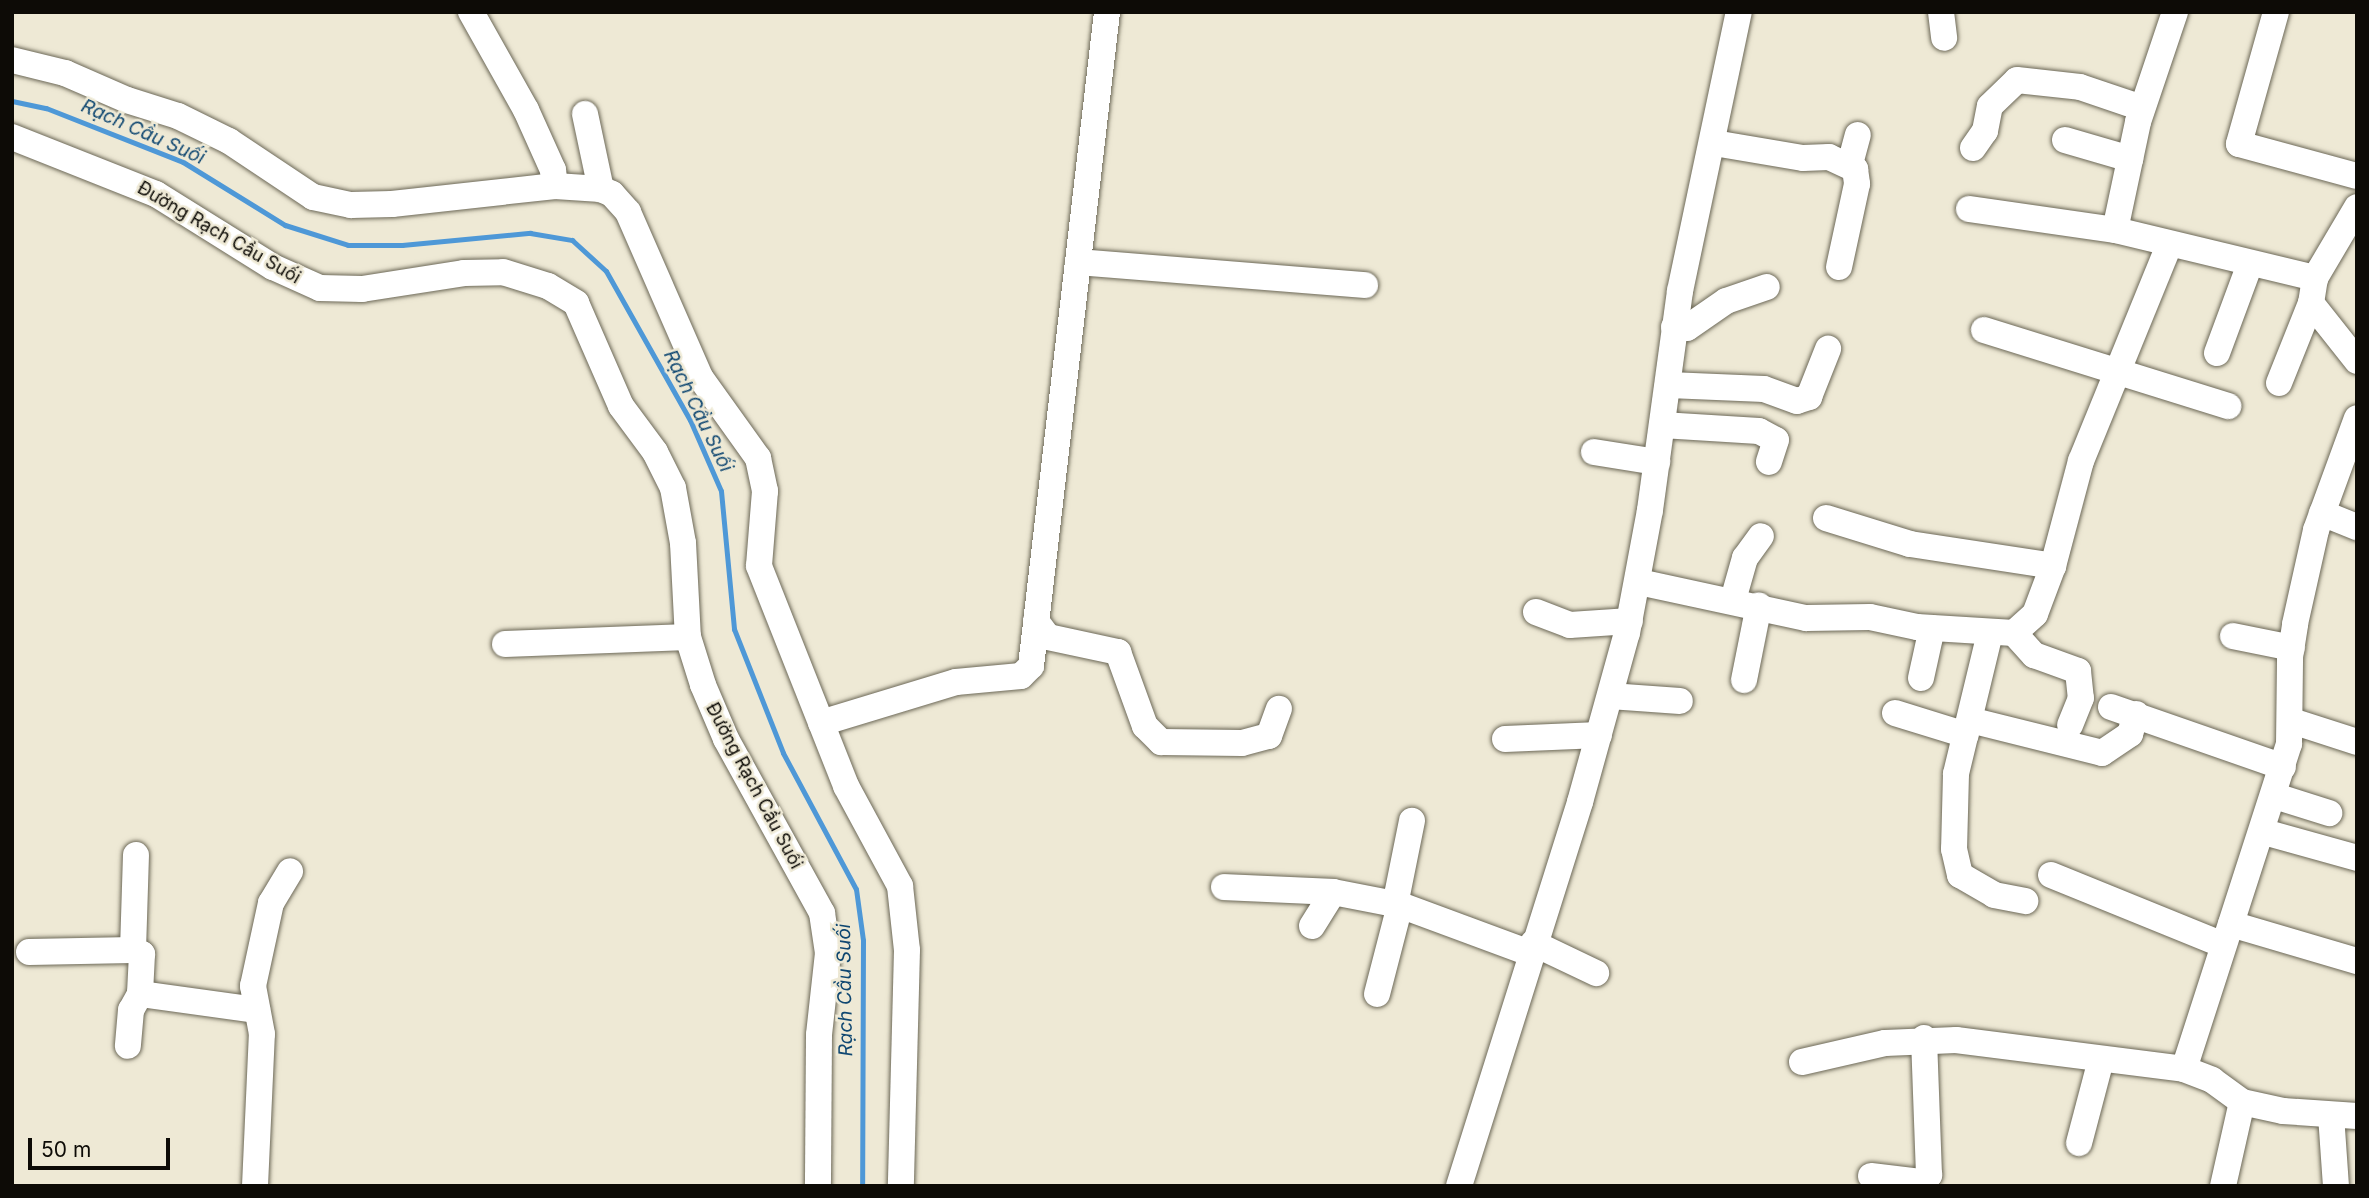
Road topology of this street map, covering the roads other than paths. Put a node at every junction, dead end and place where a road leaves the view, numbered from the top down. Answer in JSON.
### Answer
{"nodes":[{"id":1,"x":471,"y":12,"type":"edge"},
{"id":2,"x":1107,"y":12,"type":"edge"},
{"id":3,"x":1739,"y":12,"type":"edge"},
{"id":4,"x":2175,"y":12,"type":"edge"},
{"id":5,"x":2276,"y":12,"type":"edge"},
{"id":6,"x":12,"y":60,"type":"edge"},
{"id":7,"x":2142,"y":107,"type":"junction"},
{"id":8,"x":585,"y":114,"type":"dead end"},
{"id":9,"x":1858,"y":135,"type":"dead end"},
{"id":10,"x":12,"y":137,"type":"edge"},
{"id":11,"x":2066,"y":140,"type":"dead end"},
{"id":12,"x":1714,"y":143,"type":"junction"},
{"id":13,"x":1973,"y":148,"type":"dead end"},
{"id":14,"x":2130,"y":159,"type":"junction"},
{"id":15,"x":1850,"y":164,"type":"junction"},
{"id":16,"x":2357,"y":176,"type":"edge"},
{"id":17,"x":555,"y":186,"type":"junction"},
{"id":18,"x":601,"y":189,"type":"junction"},
{"id":19,"x":2357,"y":207,"type":"edge"},
{"id":20,"x":1969,"y":209,"type":"dead end"},
{"id":21,"x":2115,"y":230,"type":"junction"},
{"id":22,"x":2169,"y":245,"type":"junction"},
{"id":23,"x":1078,"y":262,"type":"junction"},
{"id":24,"x":2250,"y":264,"type":"junction"},
{"id":25,"x":1839,"y":267,"type":"dead end"},
{"id":26,"x":1365,"y":285,"type":"dead end"},
{"id":27,"x":1768,"y":287,"type":"dead end"},
{"id":28,"x":2313,"y":290,"type":"junction"},
{"id":29,"x":1674,"y":327,"type":"junction"},
{"id":30,"x":1984,"y":330,"type":"dead end"},
{"id":31,"x":1828,"y":349,"type":"dead end"},
{"id":32,"x":2217,"y":353,"type":"dead end"},
{"id":33,"x":2357,"y":361,"type":"edge"},
{"id":34,"x":2119,"y":374,"type":"junction"},
{"id":35,"x":2279,"y":383,"type":"dead end"},
{"id":36,"x":1668,"y":385,"type":"junction"},
{"id":37,"x":2228,"y":406,"type":"dead end"},
{"id":38,"x":2357,"y":418,"type":"edge"},
{"id":39,"x":1662,"y":425,"type":"junction"},
{"id":40,"x":1594,"y":452,"type":"dead end"},
{"id":41,"x":1657,"y":462,"type":"junction"},
{"id":42,"x":1769,"y":462,"type":"dead end"},
{"id":43,"x":2322,"y":513,"type":"junction"},
{"id":44,"x":1826,"y":518,"type":"dead end"},
{"id":45,"x":2357,"y":527,"type":"edge"},
{"id":46,"x":1760,"y":536,"type":"dead end"},
{"id":47,"x":2053,"y":566,"type":"junction"},
{"id":48,"x":1639,"y":582,"type":"junction"},
{"id":49,"x":1732,"y":600,"type":"junction"},
{"id":50,"x":1759,"y":605,"type":"junction"},
{"id":51,"x":1536,"y":612,"type":"dead end"},
{"id":52,"x":1036,"y":621,"type":"junction"},
{"id":53,"x":1630,"y":621,"type":"junction"},
{"id":54,"x":1932,"y":628,"type":"junction"},
{"id":55,"x":2002,"y":633,"type":"junction"},
{"id":56,"x":2232,"y":636,"type":"dead end"},
{"id":57,"x":688,"y":637,"type":"junction"},
{"id":58,"x":505,"y":644,"type":"dead end"},
{"id":59,"x":2292,"y":648,"type":"junction"},
{"id":60,"x":1921,"y":678,"type":"dead end"},
{"id":61,"x":1744,"y":680,"type":"dead end"},
{"id":62,"x":1609,"y":696,"type":"junction"},
{"id":63,"x":1681,"y":701,"type":"dead end"},
{"id":64,"x":1279,"y":709,"type":"dead end"},
{"id":65,"x":1895,"y":713,"type":"dead end"},
{"id":66,"x":2292,"y":721,"type":"junction"},
{"id":67,"x":821,"y":723,"type":"junction"},
{"id":68,"x":2070,"y":725,"type":"dead end"},
{"id":69,"x":1968,"y":727,"type":"junction"},
{"id":70,"x":1599,"y":735,"type":"junction"},
{"id":71,"x":1505,"y":739,"type":"dead end"},
{"id":72,"x":2357,"y":742,"type":"edge"},
{"id":73,"x":2283,"y":767,"type":"junction"},
{"id":74,"x":2275,"y":796,"type":"junction"},
{"id":75,"x":2329,"y":813,"type":"dead end"},
{"id":76,"x":1412,"y":821,"type":"dead end"},
{"id":77,"x":2264,"y":832,"type":"junction"},
{"id":78,"x":136,"y":855,"type":"dead end"},
{"id":79,"x":2357,"y":858,"type":"edge"},
{"id":80,"x":290,"y":871,"type":"dead end"},
{"id":81,"x":2051,"y":875,"type":"dead end"},
{"id":82,"x":1224,"y":887,"type":"dead end"},
{"id":83,"x":1333,"y":892,"type":"junction"},
{"id":84,"x":2025,"y":901,"type":"dead end"},
{"id":85,"x":1397,"y":905,"type":"junction"},
{"id":86,"x":1312,"y":926,"type":"dead end"},
{"id":87,"x":2224,"y":942,"type":"junction"},
{"id":88,"x":1531,"y":948,"type":"junction"},
{"id":89,"x":133,"y":950,"type":"junction"},
{"id":90,"x":29,"y":952,"type":"dead end"},
{"id":91,"x":2357,"y":961,"type":"edge"},
{"id":92,"x":1596,"y":973,"type":"dead end"},
{"id":93,"x":140,"y":993,"type":"junction"},
{"id":94,"x":1377,"y":994,"type":"dead end"},
{"id":95,"x":257,"y":1010,"type":"junction"},
{"id":96,"x":1924,"y":1038,"type":"junction"},
{"id":97,"x":128,"y":1046,"type":"dead end"},
{"id":98,"x":2101,"y":1060,"type":"junction"},
{"id":99,"x":1802,"y":1062,"type":"dead end"},
{"id":100,"x":2184,"y":1069,"type":"junction"},
{"id":101,"x":2242,"y":1102,"type":"junction"},
{"id":102,"x":2344,"y":1115,"type":"edge"},
{"id":103,"x":2079,"y":1143,"type":"dead end"},
{"id":104,"x":1871,"y":1176,"type":"dead end"},
{"id":105,"x":256,"y":1186,"type":"edge"},
{"id":106,"x":818,"y":1186,"type":"edge"},
{"id":107,"x":901,"y":1186,"type":"edge"},
{"id":108,"x":1460,"y":1186,"type":"edge"},
{"id":109,"x":2223,"y":1186,"type":"edge"},
{"id":110,"x":2336,"y":1186,"type":"edge"}],
"edges":[{"from":1,"to":17,"type":"street"},
{"from":2,"to":23,"type":"street"},
{"from":3,"to":12,"type":"street"},
{"from":4,"to":7,"type":"street"},
{"from":5,"to":16,"type":"street"},
{"from":6,"to":17,"type":"street"},
{"from":7,"to":13,"type":"street"},
{"from":7,"to":14,"type":"street"},
{"from":8,"to":18,"type":"street"},
{"from":9,"to":15,"type":"street"},
{"from":10,"to":57,"type":"street","name":"Đường Rạch Cầu Suối"},
{"from":11,"to":14,"type":"street"},
{"from":12,"to":15,"type":"street"},
{"from":12,"to":29,"type":"street"},
{"from":14,"to":21,"type":"street"},
{"from":15,"to":25,"type":"street"},
{"from":17,"to":18,"type":"street"},
{"from":18,"to":67,"type":"street"},
{"from":19,"to":28,"type":"street"},
{"from":20,"to":21,"type":"street"},
{"from":21,"to":22,"type":"street"},
{"from":22,"to":24,"type":"street"},
{"from":22,"to":34,"type":"street"},
{"from":23,"to":26,"type":"street"},
{"from":23,"to":52,"type":"street"},
{"from":24,"to":28,"type":"street"},
{"from":24,"to":32,"type":"street"},
{"from":27,"to":29,"type":"street"},
{"from":28,"to":33,"type":"street"},
{"from":28,"to":35,"type":"street"},
{"from":29,"to":36,"type":"street"},
{"from":30,"to":34,"type":"street"},
{"from":31,"to":36,"type":"street"},
{"from":34,"to":37,"type":"street"},
{"from":34,"to":47,"type":"street"},
{"from":36,"to":39,"type":"street"},
{"from":38,"to":43,"type":"street"},
{"from":39,"to":41,"type":"street"},
{"from":39,"to":42,"type":"street"},
{"from":40,"to":41,"type":"street"},
{"from":41,"to":48,"type":"street"},
{"from":43,"to":45,"type":"street"},
{"from":43,"to":59,"type":"street"},
{"from":44,"to":47,"type":"street"},
{"from":46,"to":49,"type":"street"},
{"from":47,"to":55,"type":"street"},
{"from":48,"to":49,"type":"street"},
{"from":48,"to":53,"type":"street"},
{"from":49,"to":50,"type":"street"},
{"from":50,"to":54,"type":"street"},
{"from":50,"to":61,"type":"street"},
{"from":51,"to":53,"type":"street"},
{"from":52,"to":64,"type":"street"},
{"from":52,"to":67,"type":"street"},
{"from":53,"to":62,"type":"street"},
{"from":54,"to":55,"type":"street"},
{"from":54,"to":60,"type":"street"},
{"from":55,"to":68,"type":"street"},
{"from":55,"to":69,"type":"street"},
{"from":56,"to":59,"type":"street"},
{"from":57,"to":58,"type":"street"},
{"from":57,"to":106,"type":"street","name":"Đường Rạch Cầu Suối"},
{"from":59,"to":66,"type":"street"},
{"from":62,"to":63,"type":"street"},
{"from":62,"to":70,"type":"street"},
{"from":65,"to":69,"type":"street"},
{"from":66,"to":72,"type":"street"},
{"from":66,"to":73,"type":"street"},
{"from":67,"to":107,"type":"street"},
{"from":69,"to":73,"type":"street"},
{"from":69,"to":84,"type":"street"},
{"from":70,"to":71,"type":"street"},
{"from":70,"to":88,"type":"street"},
{"from":73,"to":74,"type":"street"},
{"from":74,"to":75,"type":"street"},
{"from":74,"to":77,"type":"street"},
{"from":76,"to":85,"type":"street"},
{"from":77,"to":79,"type":"street"},
{"from":77,"to":87,"type":"street"},
{"from":78,"to":89,"type":"street"},
{"from":80,"to":95,"type":"street"},
{"from":81,"to":87,"type":"street"},
{"from":82,"to":83,"type":"street"},
{"from":83,"to":85,"type":"street"},
{"from":83,"to":86,"type":"street"},
{"from":85,"to":88,"type":"street"},
{"from":85,"to":94,"type":"street"},
{"from":87,"to":91,"type":"street"},
{"from":87,"to":100,"type":"street"},
{"from":88,"to":92,"type":"street"},
{"from":88,"to":108,"type":"street"},
{"from":89,"to":90,"type":"street"},
{"from":89,"to":93,"type":"street"},
{"from":93,"to":95,"type":"street"},
{"from":93,"to":97,"type":"street"},
{"from":95,"to":105,"type":"street"},
{"from":96,"to":98,"type":"street"},
{"from":96,"to":99,"type":"street"},
{"from":96,"to":104,"type":"street"},
{"from":98,"to":100,"type":"street"},
{"from":98,"to":103,"type":"street"},
{"from":100,"to":101,"type":"street"},
{"from":101,"to":102,"type":"street"},
{"from":101,"to":109,"type":"street"},
{"from":102,"to":110,"type":"street"}]}
